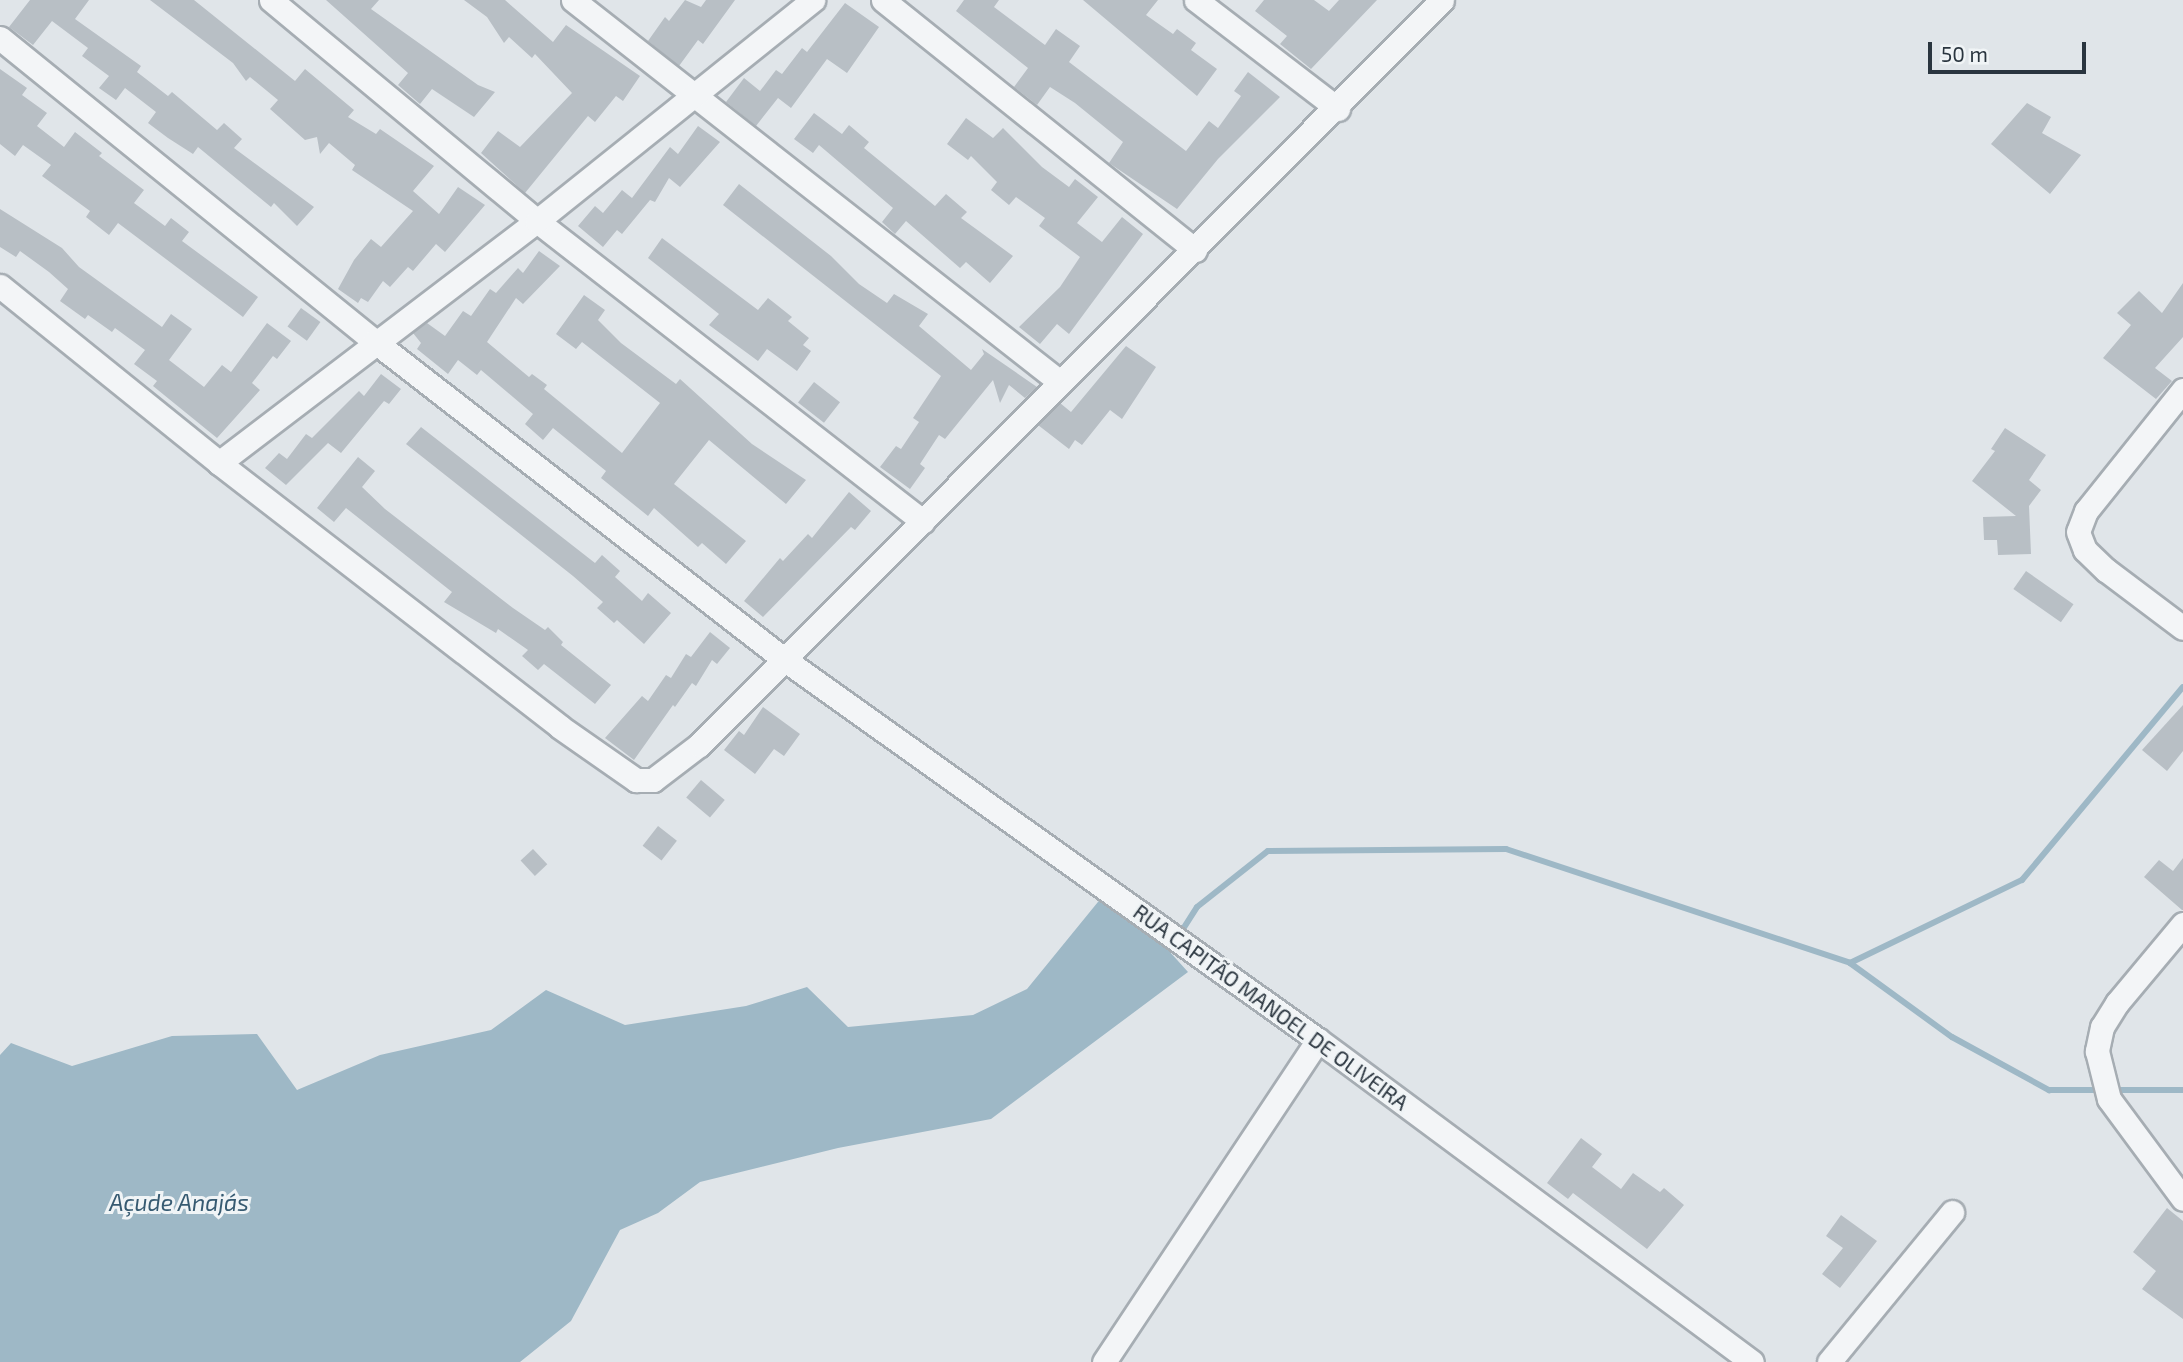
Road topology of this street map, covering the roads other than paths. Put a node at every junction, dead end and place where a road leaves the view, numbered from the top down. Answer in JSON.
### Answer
{"nodes":[{"id":1,"x":271,"y":0,"type":"edge"},
{"id":2,"x":573,"y":0,"type":"edge"},
{"id":3,"x":813,"y":0,"type":"edge"},
{"id":4,"x":883,"y":0,"type":"edge"},
{"id":5,"x":1196,"y":0,"type":"edge"},
{"id":6,"x":1442,"y":0,"type":"edge"},
{"id":7,"x":0,"y":38,"type":"edge"},
{"id":8,"x":697,"y":95,"type":"junction"},
{"id":9,"x":1338,"y":108,"type":"junction"},
{"id":10,"x":537,"y":221,"type":"junction"},
{"id":11,"x":1195,"y":250,"type":"junction"},
{"id":12,"x":0,"y":286,"type":"edge"},
{"id":13,"x":374,"y":341,"type":"junction"},
{"id":14,"x":1060,"y":382,"type":"junction"},
{"id":15,"x":2183,"y":390,"type":"edge"},
{"id":16,"x":219,"y":463,"type":"junction"},
{"id":17,"x":923,"y":521,"type":"junction"},
{"id":18,"x":2183,"y":628,"type":"edge"},
{"id":19,"x":785,"y":660,"type":"junction"},
{"id":20,"x":2183,"y":925,"type":"edge"},
{"id":21,"x":1318,"y":1040,"type":"junction"},
{"id":22,"x":2183,"y":1199,"type":"edge"},
{"id":23,"x":1952,"y":1212,"type":"dead end"},
{"id":24,"x":1104,"y":1362,"type":"edge"},
{"id":25,"x":1752,"y":1362,"type":"edge"},
{"id":26,"x":1829,"y":1362,"type":"edge"}],
"edges":[{"from":1,"to":10,"type":"street"},
{"from":2,"to":8,"type":"street"},
{"from":3,"to":8,"type":"street"},
{"from":4,"to":11,"type":"street"},
{"from":5,"to":9,"type":"street"},
{"from":6,"to":9,"type":"street"},
{"from":7,"to":13,"type":"street","name":"RUA CAPITÃO MANOEL DE OLIVEIRA"},
{"from":8,"to":10,"type":"street"},
{"from":8,"to":14,"type":"street"},
{"from":9,"to":11,"type":"street"},
{"from":10,"to":13,"type":"street"},
{"from":10,"to":17,"type":"street"},
{"from":11,"to":14,"type":"street"},
{"from":12,"to":16,"type":"street"},
{"from":13,"to":16,"type":"street"},
{"from":13,"to":19,"type":"street","name":"RUA CAPITÃO MANOEL DE OLIVEIRA"},
{"from":14,"to":17,"type":"street"},
{"from":15,"to":18,"type":"street"},
{"from":16,"to":19,"type":"street"},
{"from":17,"to":19,"type":"street"},
{"from":19,"to":21,"type":"street","name":"RUA CAPITÃO MANOEL DE OLIVEIRA"},
{"from":20,"to":22,"type":"street"},
{"from":21,"to":24,"type":"street"},
{"from":21,"to":25,"type":"street","name":"RUA CAPITÃO MANOEL DE OLIVEIRA"},
{"from":23,"to":26,"type":"street"}]}
